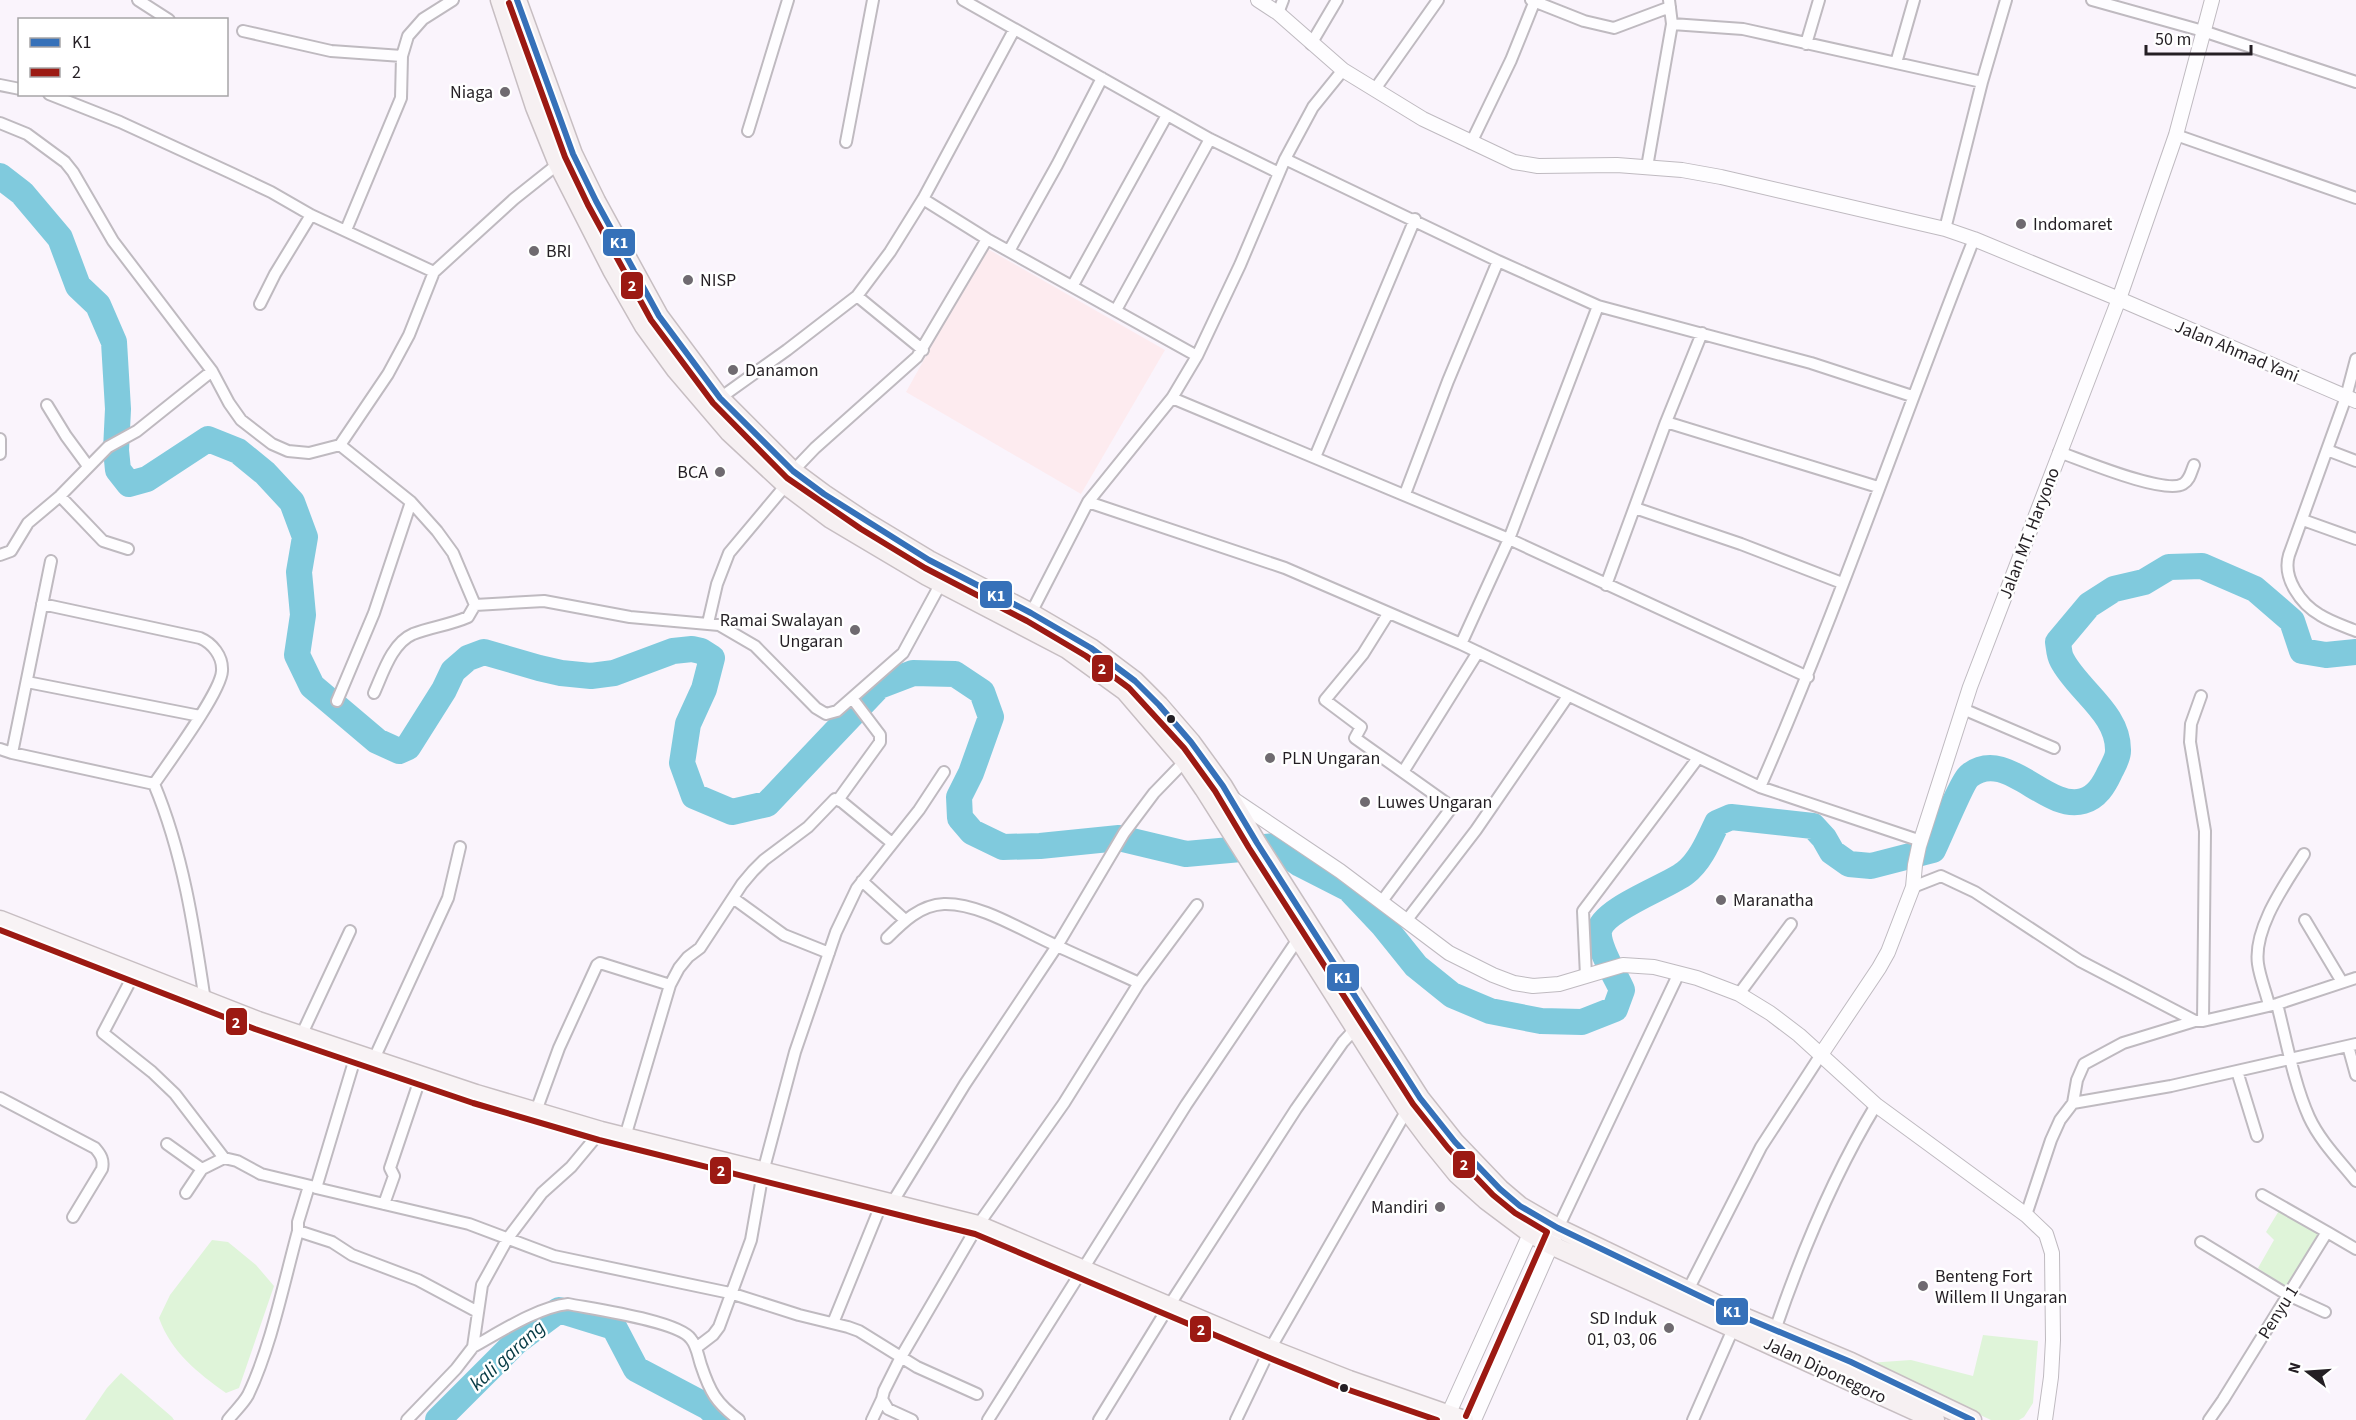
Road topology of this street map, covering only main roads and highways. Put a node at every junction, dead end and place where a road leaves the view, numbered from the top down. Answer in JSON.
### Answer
{"nodes":[{"id":1,"x":500,"y":0,"type":"edge"},
{"id":2,"x":517,"y":0,"type":"edge"},
{"id":3,"x":790,"y":478,"type":"junction"},
{"id":4,"x":1273,"y":882,"type":"junction"},
{"id":5,"x":0,"y":920,"type":"edge"},
{"id":6,"x":1534,"y":1226,"type":"junction"},
{"id":7,"x":1555,"y":1237,"type":"junction"},
{"id":8,"x":1426,"y":1414,"type":"edge"},
{"id":9,"x":1456,"y":1417,"type":"edge"},
{"id":10,"x":1935,"y":1420,"type":"edge"},
{"id":11,"x":1972,"y":1420,"type":"edge"}],
"edges":[{"from":1,"to":3,"type":"highway"},
{"from":2,"to":3,"type":"highway"},
{"from":3,"to":4,"type":"highway"},
{"from":3,"to":4,"type":"highway"},
{"from":4,"to":6,"type":"highway"},
{"from":4,"to":6,"type":"highway"},
{"from":5,"to":8,"type":"main road"},
{"from":6,"to":7,"type":"highway"},
{"from":7,"to":10,"type":"highway","name":"Jalan Diponegoro"},
{"from":7,"to":11,"type":"highway","name":"Jalan Diponegoro"},
{"from":8,"to":9,"type":"main road"}]}
